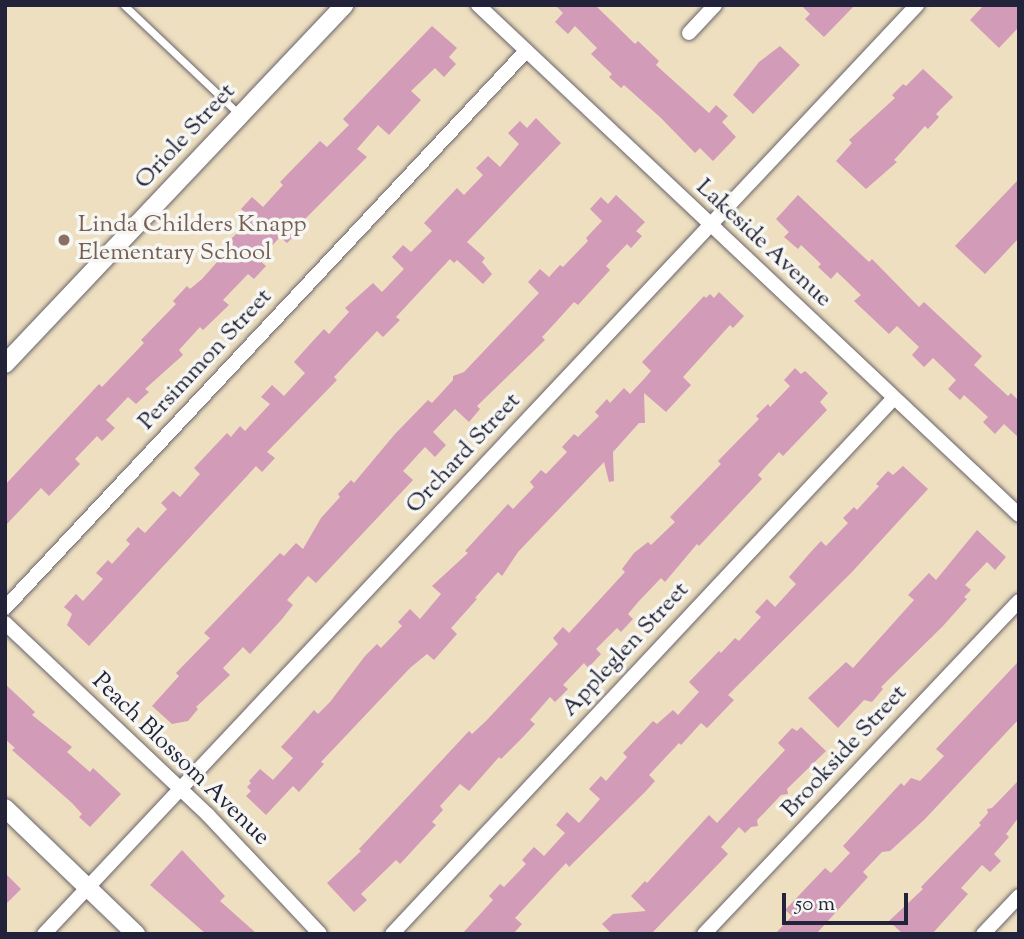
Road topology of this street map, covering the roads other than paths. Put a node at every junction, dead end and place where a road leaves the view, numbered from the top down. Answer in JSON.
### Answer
{"nodes":[{"id":1,"x":124,"y":5,"type":"edge"},
{"id":2,"x":345,"y":5,"type":"edge"},
{"id":3,"x":478,"y":5,"type":"edge"},
{"id":4,"x":715,"y":5,"type":"edge"},
{"id":5,"x":917,"y":5,"type":"edge"},
{"id":6,"x":689,"y":33,"type":"dead end"},
{"id":7,"x":526,"y":51,"type":"junction"},
{"id":8,"x":241,"y":115,"type":"junction"},
{"id":9,"x":709,"y":225,"type":"junction"},
{"id":10,"x":5,"y":364,"type":"edge"},
{"id":11,"x":894,"y":398,"type":"junction"},
{"id":12,"x":1019,"y":515,"type":"edge"},
{"id":13,"x":1019,"y":601,"type":"edge"},
{"id":14,"x":5,"y":608,"type":"edge"},
{"id":15,"x":5,"y":623,"type":"edge"},
{"id":16,"x":180,"y":789,"type":"junction"},
{"id":17,"x":5,"y":808,"type":"edge"},
{"id":18,"x":89,"y":887,"type":"junction"},
{"id":19,"x":1019,"y":896,"type":"edge"},
{"id":20,"x":44,"y":934,"type":"edge"},
{"id":21,"x":136,"y":934,"type":"edge"},
{"id":22,"x":320,"y":934,"type":"edge"},
{"id":23,"x":392,"y":934,"type":"edge"},
{"id":24,"x":704,"y":934,"type":"edge"},
{"id":25,"x":983,"y":934,"type":"edge"}],
"edges":[{"from":1,"to":8,"type":"lane"},
{"from":2,"to":8,"type":"street","name":"Oriole Street"},
{"from":3,"to":7,"type":"street","name":"Lakeside Avenue"},
{"from":4,"to":6,"type":"street"},
{"from":5,"to":9,"type":"street","name":"Orchard Street"},
{"from":7,"to":9,"type":"street","name":"Lakeside Avenue"},
{"from":7,"to":14,"type":"street","name":"Persimmon Street"},
{"from":8,"to":10,"type":"street","name":"Oriole Street"},
{"from":9,"to":11,"type":"street","name":"Lakeside Avenue"},
{"from":9,"to":16,"type":"street","name":"Orchard Street"},
{"from":11,"to":12,"type":"street","name":"Lakeside Avenue"},
{"from":11,"to":23,"type":"street","name":"Appleglen Street"},
{"from":13,"to":24,"type":"street","name":"Brookside Street"},
{"from":15,"to":16,"type":"street","name":"Peach Blossom Avenue"},
{"from":16,"to":18,"type":"street","name":"Orchard Street"},
{"from":16,"to":22,"type":"street","name":"Peach Blossom Avenue"},
{"from":17,"to":18,"type":"street"},
{"from":18,"to":20,"type":"street","name":"Orchard Street"},
{"from":18,"to":21,"type":"street"},
{"from":19,"to":25,"type":"street"}]}
